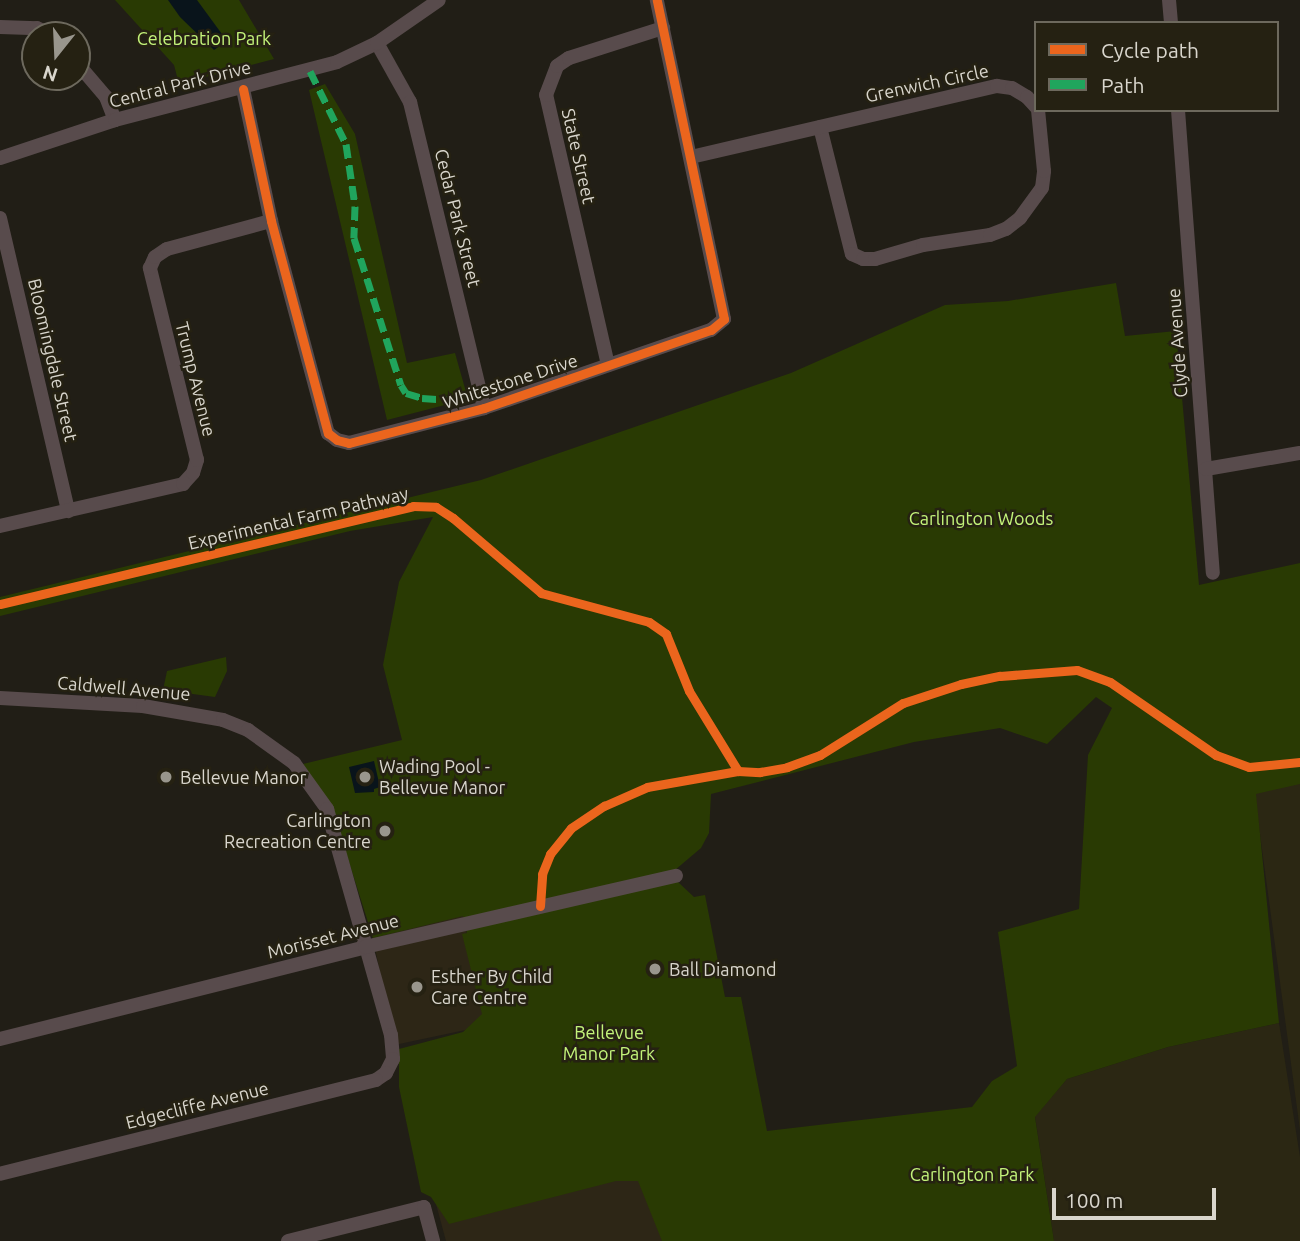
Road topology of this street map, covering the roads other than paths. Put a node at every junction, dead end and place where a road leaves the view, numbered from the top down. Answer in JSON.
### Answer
{"nodes":[{"id":1,"x":439,"y":0,"type":"edge"},
{"id":2,"x":657,"y":0,"type":"edge"},
{"id":3,"x":1169,"y":0,"type":"edge"},
{"id":4,"x":1171,"y":21,"type":"edge"},
{"id":5,"x":0,"y":27,"type":"edge"},
{"id":6,"x":21,"y":28,"type":"edge"},
{"id":7,"x":663,"y":28,"type":"junction"},
{"id":8,"x":377,"y":43,"type":"junction"},
{"id":9,"x":91,"y":79,"type":"edge"},
{"id":10,"x":243,"y":89,"type":"junction"},
{"id":11,"x":1034,"y":106,"type":"edge"},
{"id":12,"x":1037,"y":112,"type":"edge"},
{"id":13,"x":1178,"y":112,"type":"edge"},
{"id":14,"x":115,"y":120,"type":"junction"},
{"id":15,"x":820,"y":127,"type":"junction"},
{"id":16,"x":691,"y":157,"type":"junction"},
{"id":17,"x":0,"y":158,"type":"edge"},
{"id":18,"x":0,"y":218,"type":"edge"},
{"id":19,"x":271,"y":221,"type":"junction"},
{"id":20,"x":608,"y":365,"type":"junction"},
{"id":21,"x":485,"y":408,"type":"junction"},
{"id":22,"x":1300,"y":453,"type":"edge"},
{"id":23,"x":1206,"y":469,"type":"junction"},
{"id":24,"x":68,"y":510,"type":"junction"},
{"id":25,"x":0,"y":526,"type":"edge"},
{"id":26,"x":1213,"y":572,"type":"dead end"},
{"id":27,"x":0,"y":698,"type":"edge"},
{"id":28,"x":676,"y":876,"type":"dead end"},
{"id":29,"x":365,"y":947,"type":"junction"},
{"id":30,"x":0,"y":1040,"type":"edge"},
{"id":31,"x":393,"y":1059,"type":"joint"},
{"id":32,"x":0,"y":1174,"type":"edge"},
{"id":33,"x":288,"y":1241,"type":"edge"},
{"id":34,"x":433,"y":1241,"type":"edge"}],
"edges":[{"from":1,"to":8,"type":"street","name":"Central Park Drive"},
{"from":2,"to":7,"type":"street","name":"Whitestone Drive"},
{"from":3,"to":4,"type":"street"},
{"from":5,"to":6,"type":"street"},
{"from":7,"to":16,"type":"street","name":"Whitestone Drive"},
{"from":7,"to":20,"type":"street","name":"State Street"},
{"from":8,"to":10,"type":"street","name":"Central Park Drive"},
{"from":8,"to":21,"type":"street","name":"Cedar Park Street"},
{"from":9,"to":14,"type":"street"},
{"from":10,"to":14,"type":"street","name":"Central Park Drive"},
{"from":10,"to":19,"type":"street","name":"Whitestone Drive"},
{"from":11,"to":15,"type":"street","name":"Grenwich Circle"},
{"from":12,"to":15,"type":"street","name":"Grenwich Circle"},
{"from":13,"to":23,"type":"street","name":"Clyde Avenue"},
{"from":14,"to":17,"type":"street","name":"Central Park Drive"},
{"from":15,"to":16,"type":"street","name":"Grenwich Circle"},
{"from":16,"to":20,"type":"street","name":"Whitestone Drive"},
{"from":18,"to":24,"type":"street","name":"Bloomingdale Street"},
{"from":19,"to":21,"type":"street","name":"Whitestone Drive"},
{"from":19,"to":24,"type":"street","name":"Trump Avenue"},
{"from":20,"to":21,"type":"street","name":"Whitestone Drive"},
{"from":22,"to":23,"type":"street"},
{"from":23,"to":26,"type":"street","name":"Clyde Avenue"},
{"from":24,"to":25,"type":"street","name":"Trump Avenue"},
{"from":27,"to":29,"type":"street","name":"Caldwell Avenue"},
{"from":28,"to":29,"type":"street","name":"Morisset Avenue"},
{"from":29,"to":30,"type":"street","name":"Morisset Avenue"},
{"from":29,"to":31,"type":"street","name":"Caldwell Avenue"},
{"from":31,"to":32,"type":"street","name":"Edgecliffe Avenue"},
{"from":33,"to":34,"type":"street"}]}
